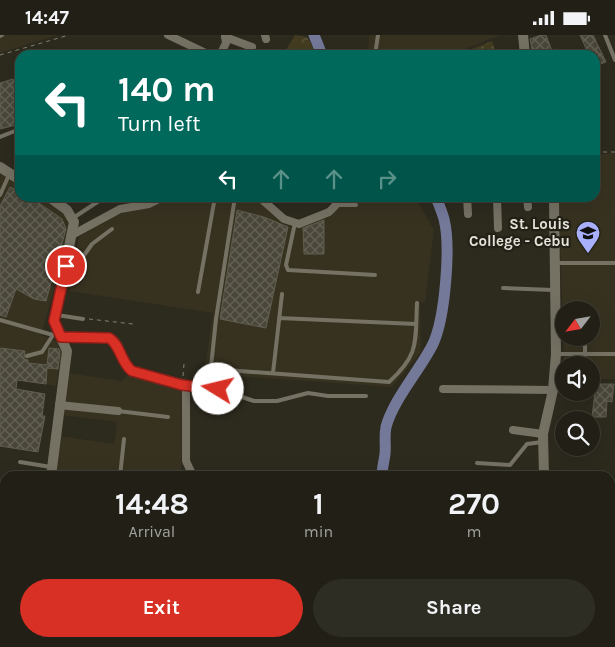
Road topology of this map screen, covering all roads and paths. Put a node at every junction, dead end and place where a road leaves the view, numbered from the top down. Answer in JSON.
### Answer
{"nodes":[{"id":1,"x":69,"y":35,"type":"edge"},
{"id":2,"x":168,"y":35,"type":"edge"},
{"id":3,"x":378,"y":35,"type":"edge"},
{"id":4,"x":523,"y":35,"type":"edge"},
{"id":5,"x":605,"y":35,"type":"edge"},
{"id":6,"x":225,"y":36,"type":"edge"},
{"id":7,"x":252,"y":47,"type":"dead end"},
{"id":8,"x":17,"y":50,"type":"edge"},
{"id":9,"x":200,"y":50,"type":"edge"},
{"id":10,"x":222,"y":50,"type":"edge"},
{"id":11,"x":376,"y":50,"type":"edge"},
{"id":12,"x":524,"y":50,"type":"edge"},
{"id":13,"x":15,"y":51,"type":"edge"},
{"id":14,"x":0,"y":55,"type":"edge"},
{"id":15,"x":615,"y":60,"type":"edge"},
{"id":16,"x":15,"y":131,"type":"edge"},
{"id":17,"x":0,"y":137,"type":"edge"},
{"id":18,"x":600,"y":152,"type":"edge"},
{"id":19,"x":615,"y":153,"type":"edge"},
{"id":20,"x":0,"y":167,"type":"edge"},
{"id":21,"x":10,"y":174,"type":"junction"},
{"id":22,"x":15,"y":177,"type":"edge"},
{"id":23,"x":0,"y":195,"type":"edge"},
{"id":24,"x":56,"y":202,"type":"edge"},
{"id":25,"x":98,"y":202,"type":"edge"},
{"id":26,"x":153,"y":202,"type":"edge"},
{"id":27,"x":214,"y":202,"type":"edge"},
{"id":28,"x":234,"y":202,"type":"edge"},
{"id":29,"x":265,"y":202,"type":"edge"},
{"id":30,"x":334,"y":202,"type":"edge"},
{"id":31,"x":340,"y":202,"type":"edge"},
{"id":32,"x":467,"y":202,"type":"edge"},
{"id":33,"x":497,"y":202,"type":"edge"},
{"id":34,"x":528,"y":202,"type":"edge"},
{"id":35,"x":554,"y":202,"type":"edge"},
{"id":36,"x":356,"y":205,"type":"dead end"},
{"id":37,"x":528,"y":207,"type":"dead end"},
{"id":38,"x":468,"y":214,"type":"dead end"},
{"id":39,"x":74,"y":218,"type":"junction"},
{"id":40,"x":295,"y":223,"type":"junction"},
{"id":41,"x":498,"y":228,"type":"dead end"},
{"id":42,"x":112,"y":229,"type":"dead end"},
{"id":43,"x":72,"y":235,"type":"junction"},
{"id":44,"x":556,"y":263,"type":"junction"},
{"id":45,"x":615,"y":263,"type":"edge"},
{"id":46,"x":66,"y":266,"type":"junction"},
{"id":47,"x":375,"y":275,"type":"dead end"},
{"id":48,"x":503,"y":288,"type":"dead end"},
{"id":49,"x":555,"y":289,"type":"junction"},
{"id":50,"x":198,"y":292,"type":"dead end"},
{"id":51,"x":282,"y":294,"type":"dead end"},
{"id":52,"x":417,"y":303,"type":"dead end"},
{"id":53,"x":54,"y":315,"type":"junction"},
{"id":54,"x":279,"y":317,"type":"junction"},
{"id":55,"x":83,"y":319,"type":"joint"},
{"id":56,"x":0,"y":320,"type":"edge"},
{"id":57,"x":133,"y":324,"type":"dead end"},
{"id":58,"x":416,"y":324,"type":"junction"},
{"id":59,"x":57,"y":335,"type":"junction"},
{"id":60,"x":585,"y":346,"type":"edge"},
{"id":61,"x":615,"y":354,"type":"edge"},
{"id":62,"x":556,"y":355,"type":"junction"},
{"id":63,"x":585,"y":355,"type":"junction"},
{"id":64,"x":26,"y":356,"type":"dead end"},
{"id":65,"x":184,"y":364,"type":"dead end"},
{"id":66,"x":222,"y":371,"type":"junction"},
{"id":67,"x":273,"y":373,"type":"junction"},
{"id":68,"x":184,"y":384,"type":"junction"},
{"id":69,"x":218,"y":389,"type":"junction"},
{"id":70,"x":443,"y":389,"type":"dead end"},
{"id":71,"x":552,"y":391,"type":"junction"},
{"id":72,"x":366,"y":397,"type":"dead end"},
{"id":73,"x":59,"y":405,"type":"junction"},
{"id":74,"x":118,"y":411,"type":"joint"},
{"id":75,"x":168,"y":417,"type":"dead end"},
{"id":76,"x":513,"y":430,"type":"dead end"},
{"id":77,"x":544,"y":438,"type":"junction"},
{"id":78,"x":124,"y":439,"type":"dead end"},
{"id":79,"x":20,"y":462,"type":"dead end"},
{"id":80,"x":477,"y":463,"type":"dead end"},
{"id":81,"x":48,"y":471,"type":"edge"},
{"id":82,"x":51,"y":471,"type":"edge"},
{"id":83,"x":121,"y":471,"type":"edge"},
{"id":84,"x":191,"y":471,"type":"edge"},
{"id":85,"x":544,"y":471,"type":"edge"}],
"edges":[{"from":1,"to":8,"type":"path"},
{"from":2,"to":9,"type":"street"},
{"from":3,"to":11,"type":"lane"},
{"from":4,"to":12,"type":"street"},
{"from":5,"to":15,"type":"lane"},
{"from":6,"to":7,"type":"street"},
{"from":6,"to":10,"type":"street"},
{"from":13,"to":14,"type":"path"},
{"from":16,"to":17,"type":"lane"},
{"from":18,"to":19,"type":"path"},
{"from":20,"to":21,"type":"street"},
{"from":21,"to":22,"type":"street"},
{"from":21,"to":23,"type":"lane"},
{"from":24,"to":39,"type":"street"},
{"from":25,"to":39,"type":"lane"},
{"from":26,"to":43,"type":"street"},
{"from":27,"to":50,"type":"lane"},
{"from":28,"to":66,"type":"lane"},
{"from":29,"to":40,"type":"street"},
{"from":30,"to":40,"type":"street"},
{"from":31,"to":36,"type":"lane"},
{"from":32,"to":38,"type":"street"},
{"from":33,"to":41,"type":"street"},
{"from":34,"to":37,"type":"street"},
{"from":35,"to":44,"type":"street"},
{"from":39,"to":43,"type":"street"},
{"from":40,"to":47,"type":"lane"},
{"from":42,"to":46,"type":"lane"},
{"from":43,"to":46,"type":"street"},
{"from":44,"to":45,"type":"lane"},
{"from":44,"to":49,"type":"street"},
{"from":46,"to":53,"type":"street"},
{"from":48,"to":49,"type":"lane"},
{"from":49,"to":62,"type":"street"},
{"from":51,"to":54,"type":"lane"},
{"from":52,"to":58,"type":"lane"},
{"from":53,"to":55,"type":"lane"},
{"from":53,"to":59,"type":"street"},
{"from":54,"to":58,"type":"lane"},
{"from":54,"to":67,"type":"lane"},
{"from":55,"to":57,"type":"path"},
{"from":56,"to":59,"type":"lane"},
{"from":58,"to":67,"type":"lane"},
{"from":59,"to":64,"type":"lane"},
{"from":59,"to":68,"type":"street"},
{"from":59,"to":73,"type":"street"},
{"from":60,"to":63,"type":"lane"},
{"from":61,"to":63,"type":"lane"},
{"from":62,"to":63,"type":"lane"},
{"from":62,"to":71,"type":"street"},
{"from":65,"to":68,"type":"path"},
{"from":66,"to":67,"type":"lane"},
{"from":66,"to":69,"type":"lane"},
{"from":68,"to":69,"type":"lane"},
{"from":68,"to":84,"type":"street"},
{"from":69,"to":72,"type":"lane"},
{"from":70,"to":71,"type":"street"},
{"from":71,"to":77,"type":"street"},
{"from":73,"to":74,"type":"street"},
{"from":73,"to":82,"type":"street"},
{"from":74,"to":75,"type":"lane"},
{"from":76,"to":77,"type":"street"},
{"from":77,"to":80,"type":"lane"},
{"from":77,"to":85,"type":"street"},
{"from":78,"to":83,"type":"lane"},
{"from":79,"to":81,"type":"lane"}]}
